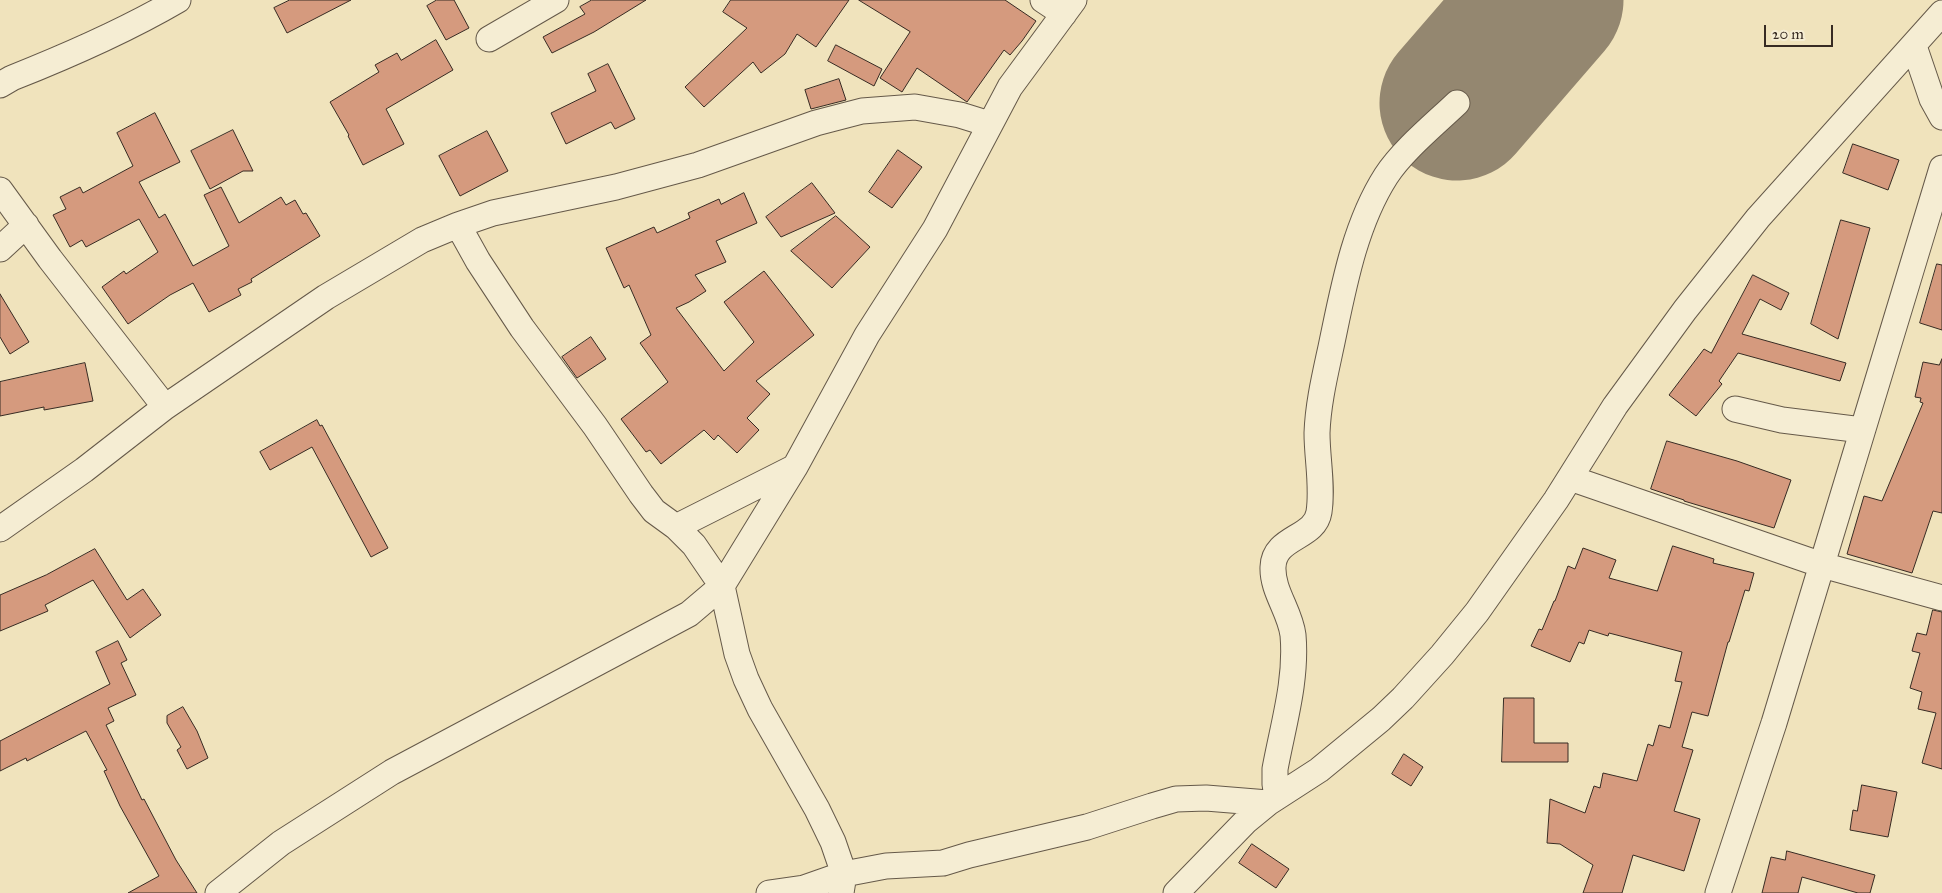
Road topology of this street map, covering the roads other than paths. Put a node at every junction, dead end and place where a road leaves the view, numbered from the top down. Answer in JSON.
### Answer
{"nodes":[{"id":1,"x":178,"y":0,"type":"edge"},
{"id":2,"x":556,"y":0,"type":"edge"},
{"id":3,"x":1043,"y":0,"type":"edge"},
{"id":4,"x":1069,"y":7,"type":"edge"},
{"id":5,"x":1942,"y":13,"type":"edge"},
{"id":6,"x":489,"y":38,"type":"dead end"},
{"id":7,"x":1914,"y":46,"type":"junction"},
{"id":8,"x":0,"y":85,"type":"edge"},
{"id":9,"x":1457,"y":103,"type":"dead end"},
{"id":10,"x":1942,"y":116,"type":"edge"},
{"id":11,"x":989,"y":124,"type":"junction"},
{"id":12,"x":1942,"y":168,"type":"edge"},
{"id":13,"x":0,"y":190,"type":"edge"},
{"id":14,"x":26,"y":225,"type":"junction"},
{"id":15,"x":458,"y":225,"type":"junction"},
{"id":16,"x":0,"y":249,"type":"edge"},
{"id":17,"x":165,"y":407,"type":"junction"},
{"id":18,"x":1735,"y":409,"type":"dead end"},
{"id":19,"x":1862,"y":430,"type":"junction"},
{"id":20,"x":795,"y":467,"type":"junction"},
{"id":21,"x":1570,"y":478,"type":"junction"},
{"id":22,"x":676,"y":527,"type":"junction"},
{"id":23,"x":0,"y":529,"type":"edge"},
{"id":24,"x":1822,"y":565,"type":"junction"},
{"id":25,"x":722,"y":586,"type":"junction"},
{"id":26,"x":1942,"y":598,"type":"edge"},
{"id":27,"x":1273,"y":800,"type":"junction"},
{"id":28,"x":842,"y":883,"type":"edge"},
{"id":29,"x":218,"y":893,"type":"edge"},
{"id":30,"x":770,"y":893,"type":"edge"},
{"id":31,"x":1176,"y":893,"type":"edge"},
{"id":32,"x":1718,"y":893,"type":"edge"}],
"edges":[{"from":1,"to":8,"type":"street"},
{"from":2,"to":6,"type":"street"},
{"from":3,"to":4,"type":"street"},
{"from":4,"to":11,"type":"street"},
{"from":5,"to":7,"type":"street"},
{"from":7,"to":10,"type":"street"},
{"from":7,"to":21,"type":"street"},
{"from":9,"to":27,"type":"street"},
{"from":11,"to":15,"type":"street"},
{"from":11,"to":20,"type":"street"},
{"from":12,"to":19,"type":"street"},
{"from":13,"to":14,"type":"street"},
{"from":14,"to":16,"type":"street"},
{"from":14,"to":17,"type":"street"},
{"from":15,"to":17,"type":"street"},
{"from":15,"to":22,"type":"street"},
{"from":17,"to":23,"type":"street"},
{"from":18,"to":19,"type":"street"},
{"from":19,"to":24,"type":"street"},
{"from":20,"to":22,"type":"street"},
{"from":20,"to":25,"type":"street"},
{"from":21,"to":24,"type":"street"},
{"from":21,"to":27,"type":"street"},
{"from":22,"to":25,"type":"street"},
{"from":24,"to":26,"type":"street"},
{"from":24,"to":32,"type":"street"},
{"from":25,"to":28,"type":"street"},
{"from":25,"to":29,"type":"street"},
{"from":27,"to":28,"type":"street"},
{"from":27,"to":31,"type":"street"},
{"from":28,"to":30,"type":"street"}]}
